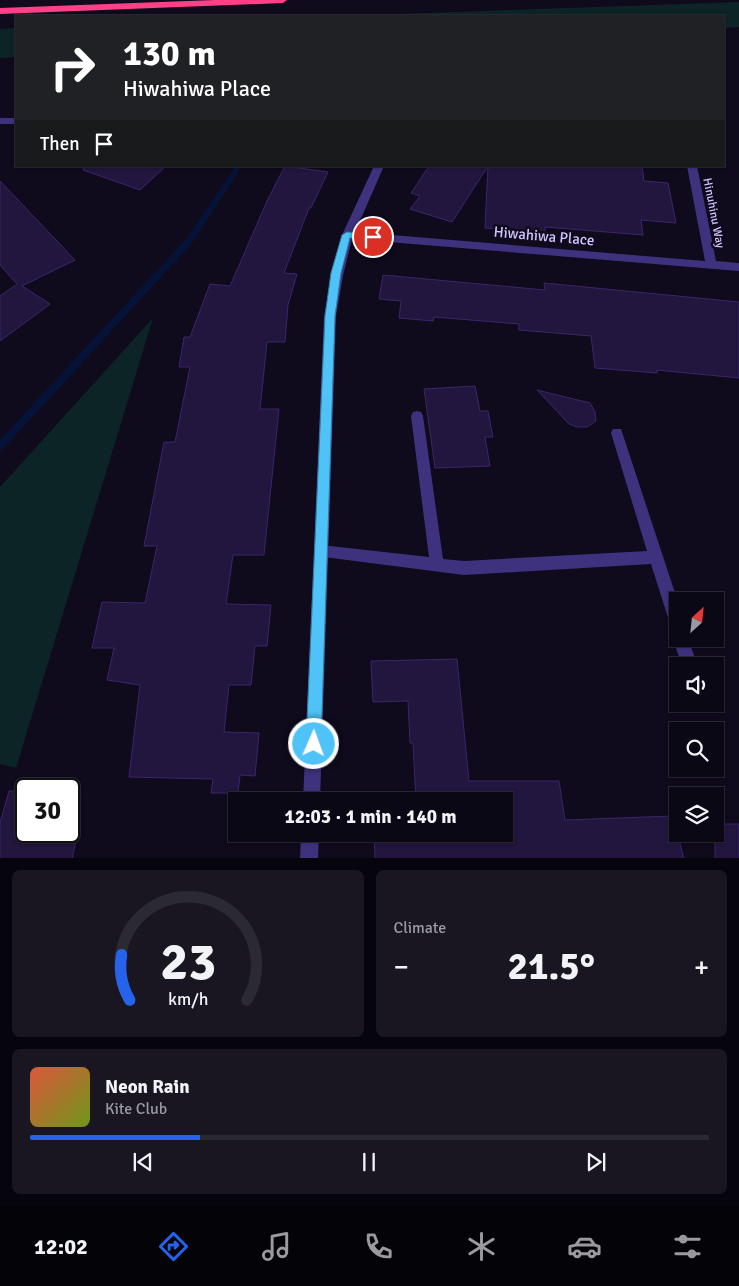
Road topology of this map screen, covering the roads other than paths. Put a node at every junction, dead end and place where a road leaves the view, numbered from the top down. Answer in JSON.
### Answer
{"nodes":[{"id":1,"x":283,"y":0,"type":"edge"},
{"id":2,"x":0,"y":12,"type":"edge"},
{"id":3,"x":0,"y":121,"type":"edge"},
{"id":4,"x":15,"y":121,"type":"edge"},
{"id":5,"x":378,"y":167,"type":"edge"},
{"id":6,"x":692,"y":167,"type":"edge"},
{"id":7,"x":347,"y":235,"type":"junction"},
{"id":8,"x":711,"y":264,"type":"junction"},
{"id":9,"x":739,"y":267,"type":"edge"},
{"id":10,"x":417,"y":416,"type":"dead end"},
{"id":11,"x":617,"y":432,"type":"dead end"},
{"id":12,"x":321,"y":551,"type":"junction"},
{"id":13,"x":656,"y":558,"type":"junction"},
{"id":14,"x":437,"y":565,"type":"junction"},
{"id":15,"x":669,"y":599,"type":"edge"},
{"id":16,"x":312,"y":792,"type":"edge"},
{"id":17,"x":310,"y":842,"type":"edge"},
{"id":18,"x":309,"y":858,"type":"edge"}],
"edges":[{"from":1,"to":2,"type":"highway"},
{"from":3,"to":4,"type":"street"},
{"from":5,"to":7,"type":"street"},
{"from":6,"to":8,"type":"street","name":"Hinuhinu Way"},
{"from":7,"to":8,"type":"street","name":"Hiwahiwa Place"},
{"from":7,"to":12,"type":"street"},
{"from":8,"to":9,"type":"street","name":"Hiwahiwa Place"},
{"from":10,"to":14,"type":"street"},
{"from":11,"to":13,"type":"street"},
{"from":12,"to":14,"type":"street"},
{"from":12,"to":16,"type":"street"},
{"from":13,"to":14,"type":"street"},
{"from":13,"to":15,"type":"street"},
{"from":17,"to":18,"type":"street"}]}
